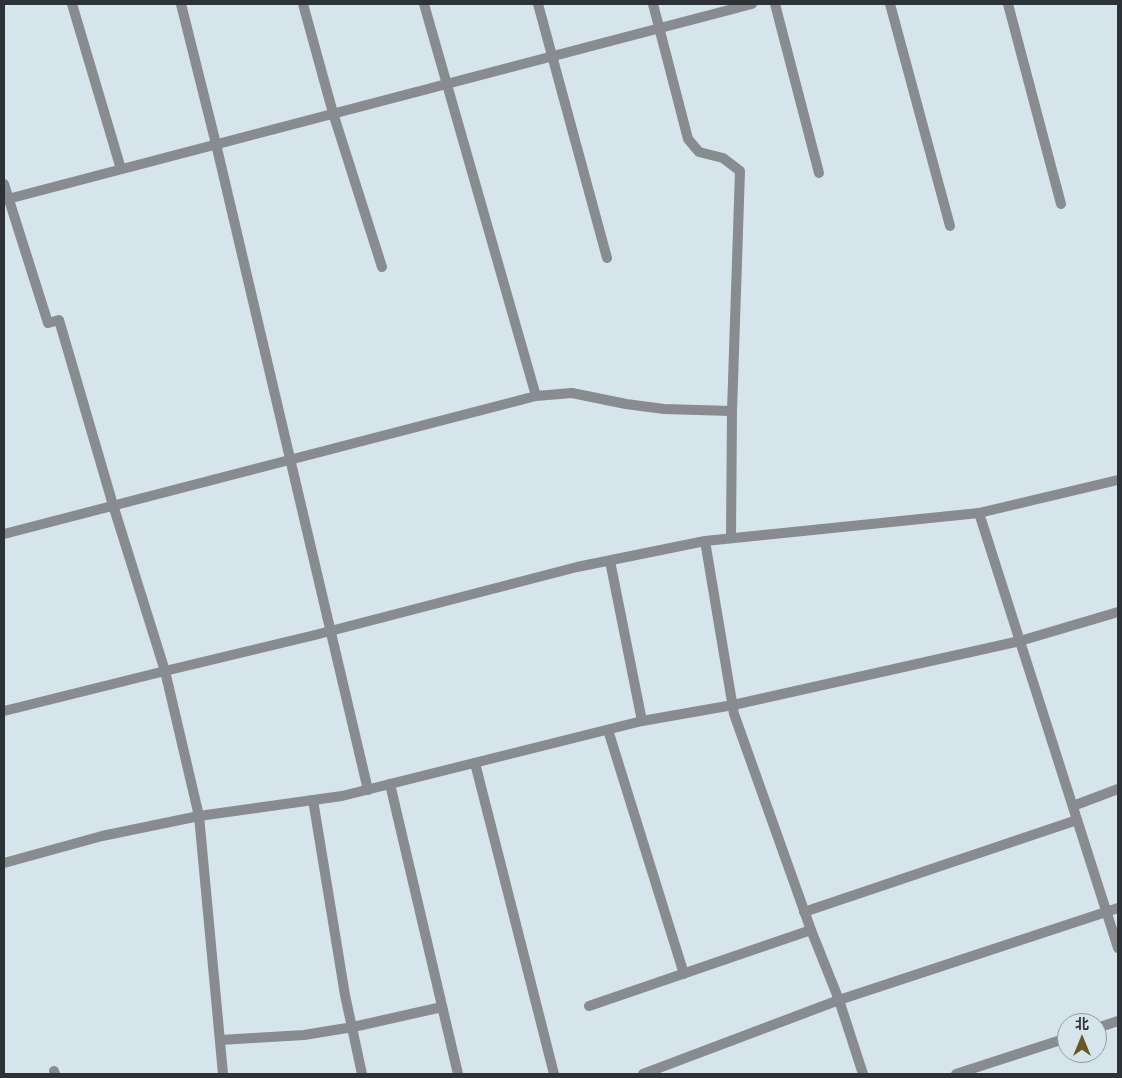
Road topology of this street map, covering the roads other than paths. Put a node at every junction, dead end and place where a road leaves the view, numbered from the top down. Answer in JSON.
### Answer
{"nodes":[{"id":1,"x":72,"y":4,"type":"edge"},
{"id":2,"x":182,"y":4,"type":"edge"},
{"id":3,"x":303,"y":4,"type":"edge"},
{"id":4,"x":424,"y":4,"type":"edge"},
{"id":5,"x":538,"y":4,"type":"edge"},
{"id":6,"x":654,"y":4,"type":"edge"},
{"id":7,"x":752,"y":4,"type":"edge"},
{"id":8,"x":775,"y":4,"type":"edge"},
{"id":9,"x":890,"y":4,"type":"edge"},
{"id":10,"x":1008,"y":4,"type":"edge"},
{"id":11,"x":660,"y":28,"type":"junction"},
{"id":12,"x":553,"y":56,"type":"junction"},
{"id":13,"x":447,"y":84,"type":"junction"},
{"id":14,"x":333,"y":113,"type":"junction"},
{"id":15,"x":216,"y":144,"type":"junction"},
{"id":16,"x":120,"y":169,"type":"junction"},
{"id":17,"x":819,"y":173,"type":"dead end"},
{"id":18,"x":4,"y":184,"type":"edge"},
{"id":19,"x":6,"y":199,"type":"edge"},
{"id":20,"x":1061,"y":204,"type":"dead end"},
{"id":21,"x":950,"y":226,"type":"dead end"},
{"id":22,"x":608,"y":258,"type":"dead end"},
{"id":23,"x":382,"y":267,"type":"dead end"},
{"id":24,"x":536,"y":396,"type":"junction"},
{"id":25,"x":732,"y":411,"type":"junction"},
{"id":26,"x":291,"y":459,"type":"junction"},
{"id":27,"x":1118,"y":480,"type":"edge"},
{"id":28,"x":113,"y":505,"type":"junction"},
{"id":29,"x":979,"y":513,"type":"junction"},
{"id":30,"x":4,"y":534,"type":"edge"},
{"id":31,"x":731,"y":538,"type":"junction"},
{"id":32,"x":706,"y":541,"type":"junction"},
{"id":33,"x":610,"y":561,"type":"junction"},
{"id":34,"x":1118,"y":612,"type":"edge"},
{"id":35,"x":331,"y":631,"type":"junction"},
{"id":36,"x":1020,"y":641,"type":"junction"},
{"id":37,"x":165,"y":671,"type":"junction"},
{"id":38,"x":733,"y":705,"type":"junction"},
{"id":39,"x":4,"y":712,"type":"edge"},
{"id":40,"x":642,"y":722,"type":"junction"},
{"id":41,"x":608,"y":730,"type":"junction"},
{"id":42,"x":475,"y":763,"type":"junction"},
{"id":43,"x":390,"y":784,"type":"junction"},
{"id":44,"x":1118,"y":789,"type":"edge"},
{"id":45,"x":368,"y":790,"type":"junction"},
{"id":46,"x":313,"y":800,"type":"junction"},
{"id":47,"x":1073,"y":806,"type":"junction"},
{"id":48,"x":199,"y":816,"type":"junction"},
{"id":49,"x":1077,"y":820,"type":"junction"},
{"id":50,"x":4,"y":863,"type":"edge"},
{"id":51,"x":1118,"y":908,"type":"edge"},
{"id":52,"x":804,"y":912,"type":"junction"},
{"id":53,"x":1106,"y":912,"type":"junction"},
{"id":54,"x":811,"y":930,"type":"junction"},
{"id":55,"x":1118,"y":948,"type":"edge"},
{"id":56,"x":684,"y":974,"type":"junction"},
{"id":57,"x":839,"y":1000,"type":"junction"},
{"id":58,"x":589,"y":1006,"type":"dead end"},
{"id":59,"x":442,"y":1007,"type":"junction"},
{"id":60,"x":353,"y":1027,"type":"junction"},
{"id":61,"x":220,"y":1040,"type":"junction"},
{"id":62,"x":1057,"y":1041,"type":"edge"},
{"id":63,"x":223,"y":1074,"type":"edge"},
{"id":64,"x":362,"y":1074,"type":"edge"},
{"id":65,"x":458,"y":1074,"type":"edge"},
{"id":66,"x":554,"y":1074,"type":"edge"},
{"id":67,"x":643,"y":1074,"type":"edge"},
{"id":68,"x":863,"y":1074,"type":"edge"},
{"id":69,"x":956,"y":1074,"type":"edge"}],
"edges":[{"from":1,"to":16,"type":"street"},
{"from":2,"to":15,"type":"street"},
{"from":3,"to":14,"type":"street"},
{"from":4,"to":13,"type":"street"},
{"from":5,"to":12,"type":"street"},
{"from":6,"to":11,"type":"street"},
{"from":7,"to":11,"type":"street"},
{"from":8,"to":17,"type":"street"},
{"from":9,"to":21,"type":"street"},
{"from":10,"to":20,"type":"street"},
{"from":11,"to":12,"type":"street"},
{"from":11,"to":25,"type":"street"},
{"from":12,"to":13,"type":"street"},
{"from":12,"to":22,"type":"street"},
{"from":13,"to":14,"type":"street"},
{"from":13,"to":24,"type":"street"},
{"from":14,"to":15,"type":"street"},
{"from":14,"to":23,"type":"street"},
{"from":15,"to":16,"type":"street"},
{"from":15,"to":26,"type":"street"},
{"from":16,"to":19,"type":"street"},
{"from":18,"to":19,"type":"street"},
{"from":19,"to":28,"type":"street"},
{"from":24,"to":25,"type":"street"},
{"from":24,"to":26,"type":"street"},
{"from":25,"to":31,"type":"street"},
{"from":26,"to":28,"type":"street"},
{"from":26,"to":35,"type":"street"},
{"from":27,"to":29,"type":"street"},
{"from":28,"to":30,"type":"street"},
{"from":28,"to":37,"type":"street"},
{"from":29,"to":31,"type":"street"},
{"from":29,"to":36,"type":"street"},
{"from":31,"to":32,"type":"street"},
{"from":32,"to":33,"type":"street"},
{"from":32,"to":38,"type":"street"},
{"from":33,"to":35,"type":"street"},
{"from":33,"to":40,"type":"street"},
{"from":34,"to":36,"type":"street"},
{"from":35,"to":37,"type":"street"},
{"from":35,"to":45,"type":"street"},
{"from":36,"to":38,"type":"street"},
{"from":36,"to":47,"type":"street"},
{"from":37,"to":39,"type":"street"},
{"from":37,"to":48,"type":"street"},
{"from":38,"to":40,"type":"street"},
{"from":38,"to":52,"type":"street"},
{"from":40,"to":41,"type":"street"},
{"from":41,"to":42,"type":"street"},
{"from":41,"to":56,"type":"street"},
{"from":42,"to":43,"type":"street"},
{"from":42,"to":66,"type":"street"},
{"from":43,"to":45,"type":"street"},
{"from":43,"to":59,"type":"street"},
{"from":44,"to":47,"type":"street"},
{"from":45,"to":46,"type":"street"},
{"from":46,"to":48,"type":"street"},
{"from":46,"to":60,"type":"street"},
{"from":47,"to":49,"type":"street"},
{"from":48,"to":50,"type":"street"},
{"from":48,"to":61,"type":"street"},
{"from":49,"to":52,"type":"street"},
{"from":49,"to":53,"type":"street"},
{"from":51,"to":53,"type":"street"},
{"from":52,"to":54,"type":"street"},
{"from":53,"to":55,"type":"street"},
{"from":53,"to":57,"type":"street"},
{"from":54,"to":56,"type":"street"},
{"from":54,"to":57,"type":"street"},
{"from":56,"to":58,"type":"street"},
{"from":57,"to":67,"type":"street"},
{"from":57,"to":68,"type":"street"},
{"from":59,"to":60,"type":"street"},
{"from":59,"to":65,"type":"street"},
{"from":60,"to":61,"type":"street"},
{"from":60,"to":64,"type":"street"},
{"from":61,"to":63,"type":"street"},
{"from":62,"to":69,"type":"street"}]}
